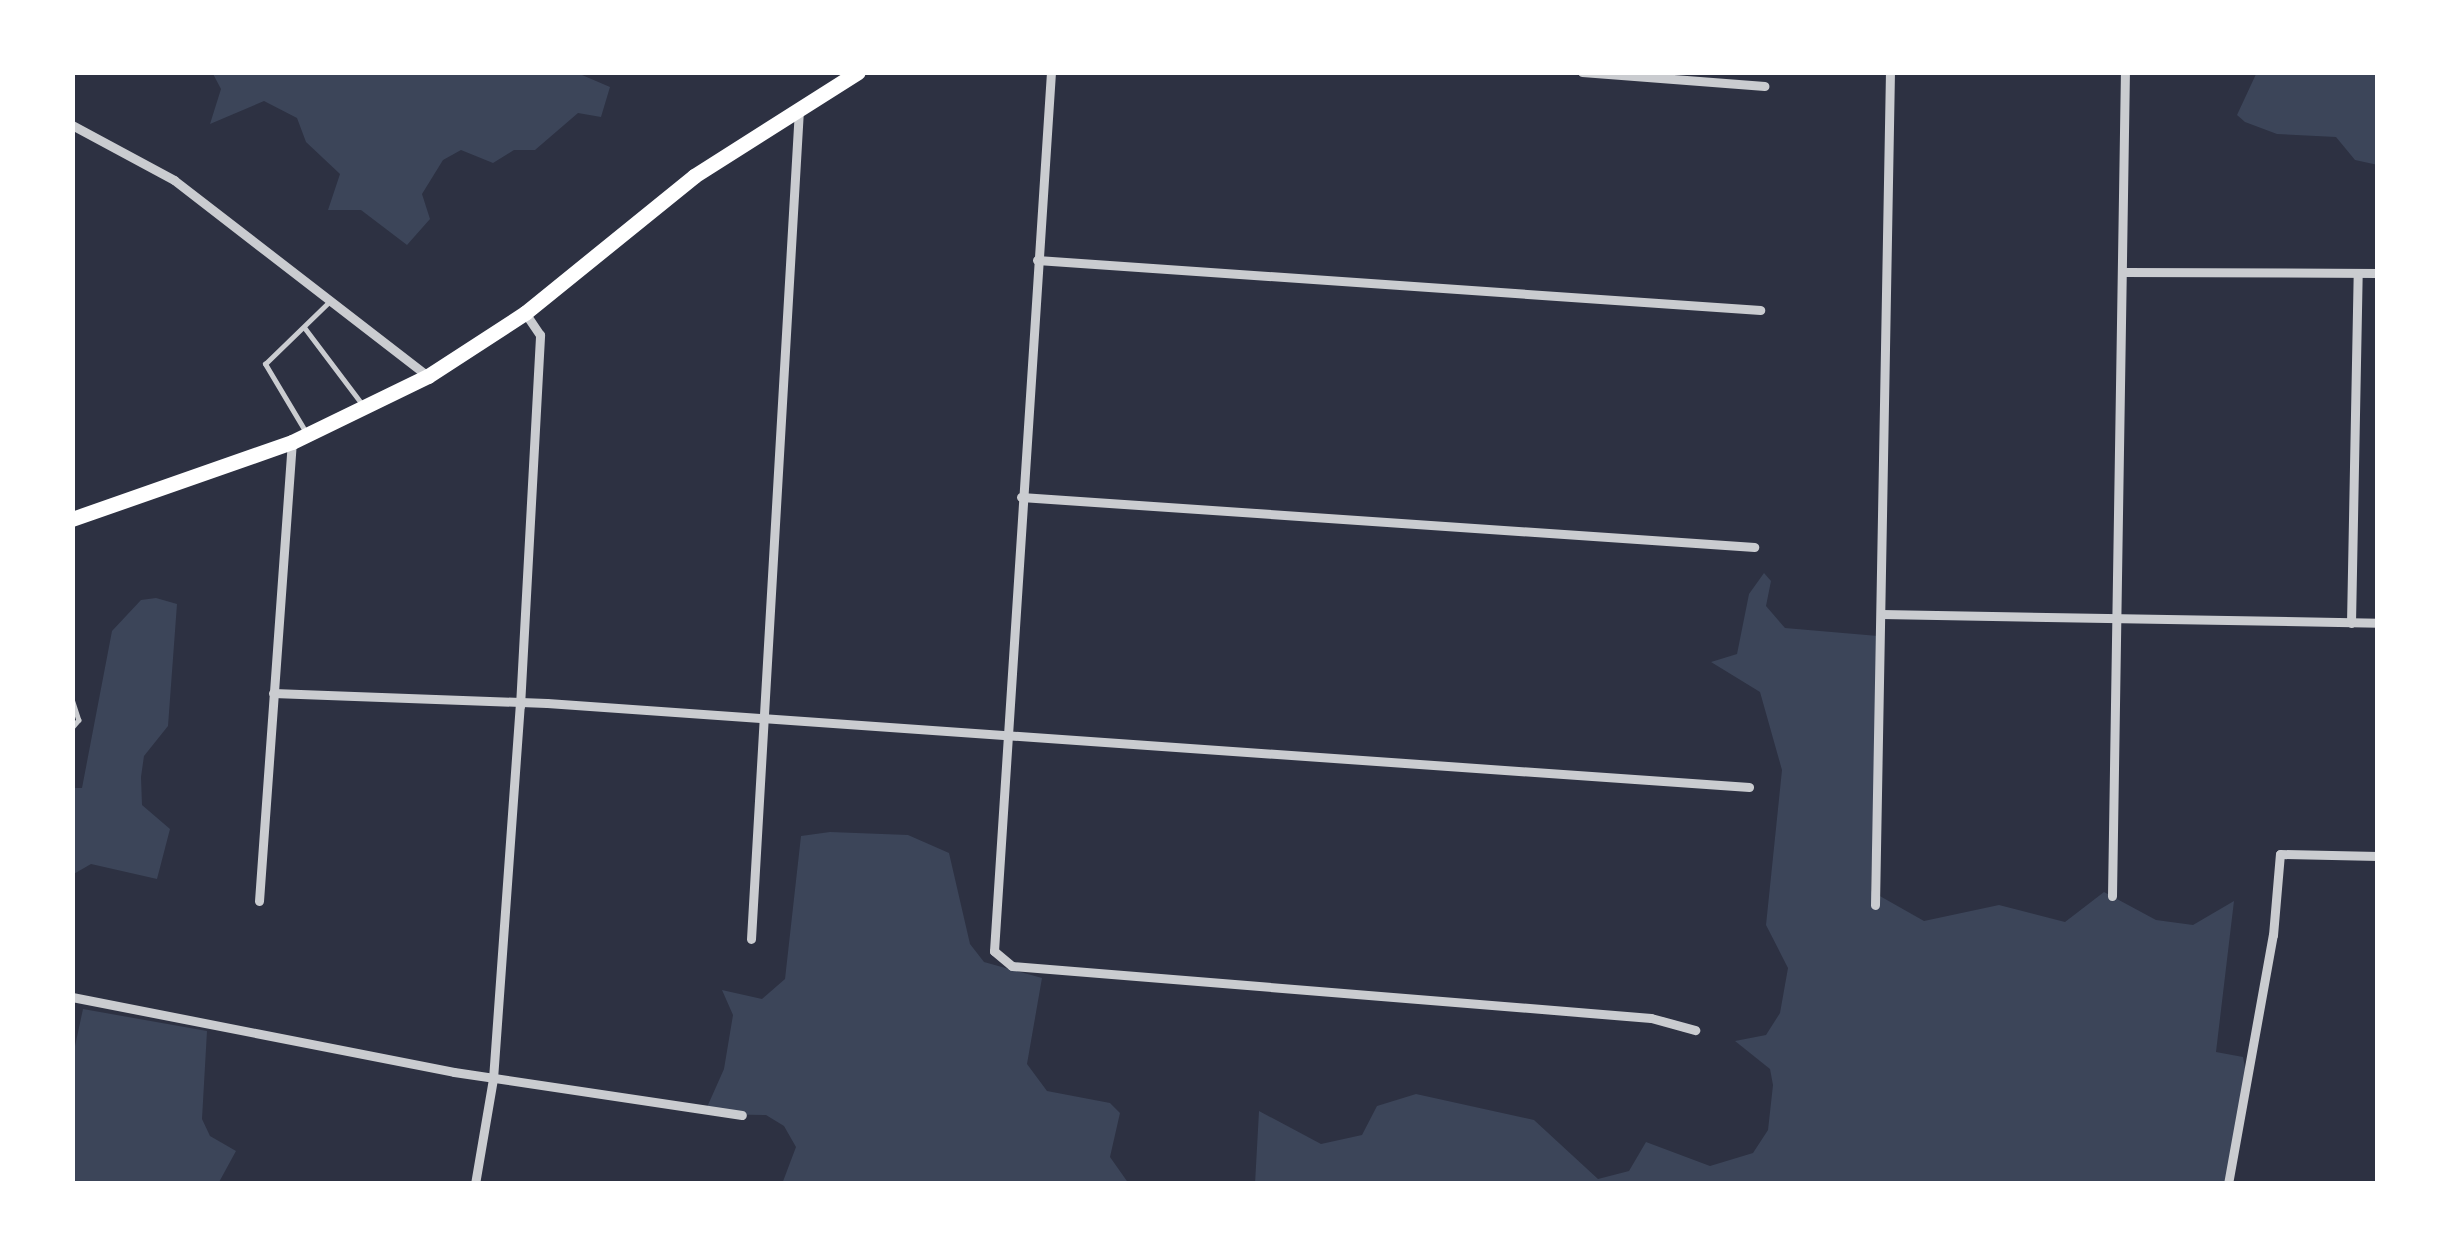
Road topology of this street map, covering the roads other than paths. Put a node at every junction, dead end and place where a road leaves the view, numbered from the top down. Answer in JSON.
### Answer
{"nodes":[{"id":1,"x":858,"y":72,"type":"edge"},
{"id":2,"x":1051,"y":72,"type":"edge"},
{"id":3,"x":1582,"y":72,"type":"edge"},
{"id":4,"x":1890,"y":72,"type":"edge"},
{"id":5,"x":2125,"y":72,"type":"edge"},
{"id":6,"x":1764,"y":86,"type":"dead end"},
{"id":7,"x":799,"y":110,"type":"junction"},
{"id":8,"x":72,"y":125,"type":"edge"},
{"id":9,"x":1037,"y":260,"type":"junction"},
{"id":10,"x":2125,"y":272,"type":"junction"},
{"id":11,"x":2358,"y":273,"type":"junction"},
{"id":12,"x":2378,"y":273,"type":"edge"},
{"id":13,"x":330,"y":301,"type":"junction"},
{"id":14,"x":1760,"y":310,"type":"dead end"},
{"id":15,"x":525,"y":313,"type":"junction"},
{"id":16,"x":304,"y":327,"type":"junction"},
{"id":17,"x":428,"y":376,"type":"junction"},
{"id":18,"x":367,"y":409,"type":"junction"},
{"id":19,"x":300,"y":439,"type":"junction"},
{"id":20,"x":1021,"y":497,"type":"junction"},
{"id":21,"x":72,"y":519,"type":"edge"},
{"id":22,"x":1754,"y":547,"type":"dead end"},
{"id":23,"x":1881,"y":614,"type":"junction"},
{"id":24,"x":2114,"y":620,"type":"junction"},
{"id":25,"x":2351,"y":623,"type":"junction"},
{"id":26,"x":2378,"y":623,"type":"edge"},
{"id":27,"x":273,"y":692,"type":"junction"},
{"id":28,"x":72,"y":699,"type":"edge"},
{"id":29,"x":520,"y":706,"type":"junction"},
{"id":30,"x":764,"y":720,"type":"junction"},
{"id":31,"x":72,"y":728,"type":"edge"},
{"id":32,"x":1004,"y":736,"type":"junction"},
{"id":33,"x":1749,"y":787,"type":"dead end"},
{"id":34,"x":2378,"y":856,"type":"edge"},
{"id":35,"x":2112,"y":896,"type":"dead end"},
{"id":36,"x":259,"y":902,"type":"dead end"},
{"id":37,"x":1875,"y":905,"type":"dead end"},
{"id":38,"x":752,"y":939,"type":"dead end"},
{"id":39,"x":72,"y":997,"type":"edge"},
{"id":40,"x":1695,"y":1030,"type":"dead end"},
{"id":41,"x":493,"y":1079,"type":"junction"},
{"id":42,"x":742,"y":1115,"type":"dead end"},
{"id":43,"x":475,"y":1184,"type":"edge"},
{"id":44,"x":2228,"y":1184,"type":"edge"}],
"edges":[{"from":1,"to":7,"type":"main road"},
{"from":2,"to":9,"type":"street"},
{"from":3,"to":6,"type":"street"},
{"from":4,"to":23,"type":"street"},
{"from":5,"to":10,"type":"street"},
{"from":7,"to":15,"type":"main road"},
{"from":7,"to":30,"type":"street"},
{"from":8,"to":13,"type":"street"},
{"from":9,"to":14,"type":"street"},
{"from":9,"to":20,"type":"street"},
{"from":10,"to":11,"type":"street"},
{"from":10,"to":24,"type":"street"},
{"from":11,"to":12,"type":"street"},
{"from":11,"to":25,"type":"street"},
{"from":13,"to":16,"type":"lane"},
{"from":13,"to":17,"type":"street"},
{"from":15,"to":17,"type":"main road"},
{"from":15,"to":29,"type":"street"},
{"from":16,"to":18,"type":"lane"},
{"from":16,"to":19,"type":"lane"},
{"from":17,"to":18,"type":"main road"},
{"from":18,"to":19,"type":"main road"},
{"from":19,"to":21,"type":"main road"},
{"from":19,"to":27,"type":"street"},
{"from":20,"to":22,"type":"street"},
{"from":20,"to":32,"type":"street"},
{"from":23,"to":24,"type":"street"},
{"from":23,"to":37,"type":"street"},
{"from":24,"to":25,"type":"street"},
{"from":24,"to":35,"type":"street"},
{"from":25,"to":26,"type":"street"},
{"from":27,"to":29,"type":"street"},
{"from":27,"to":36,"type":"street"},
{"from":28,"to":31,"type":"lane"},
{"from":29,"to":30,"type":"street"},
{"from":29,"to":41,"type":"street"},
{"from":30,"to":32,"type":"street"},
{"from":30,"to":38,"type":"street"},
{"from":32,"to":33,"type":"street"},
{"from":32,"to":40,"type":"street"},
{"from":34,"to":44,"type":"street"},
{"from":39,"to":41,"type":"street"},
{"from":41,"to":42,"type":"street"},
{"from":41,"to":43,"type":"street"}]}
